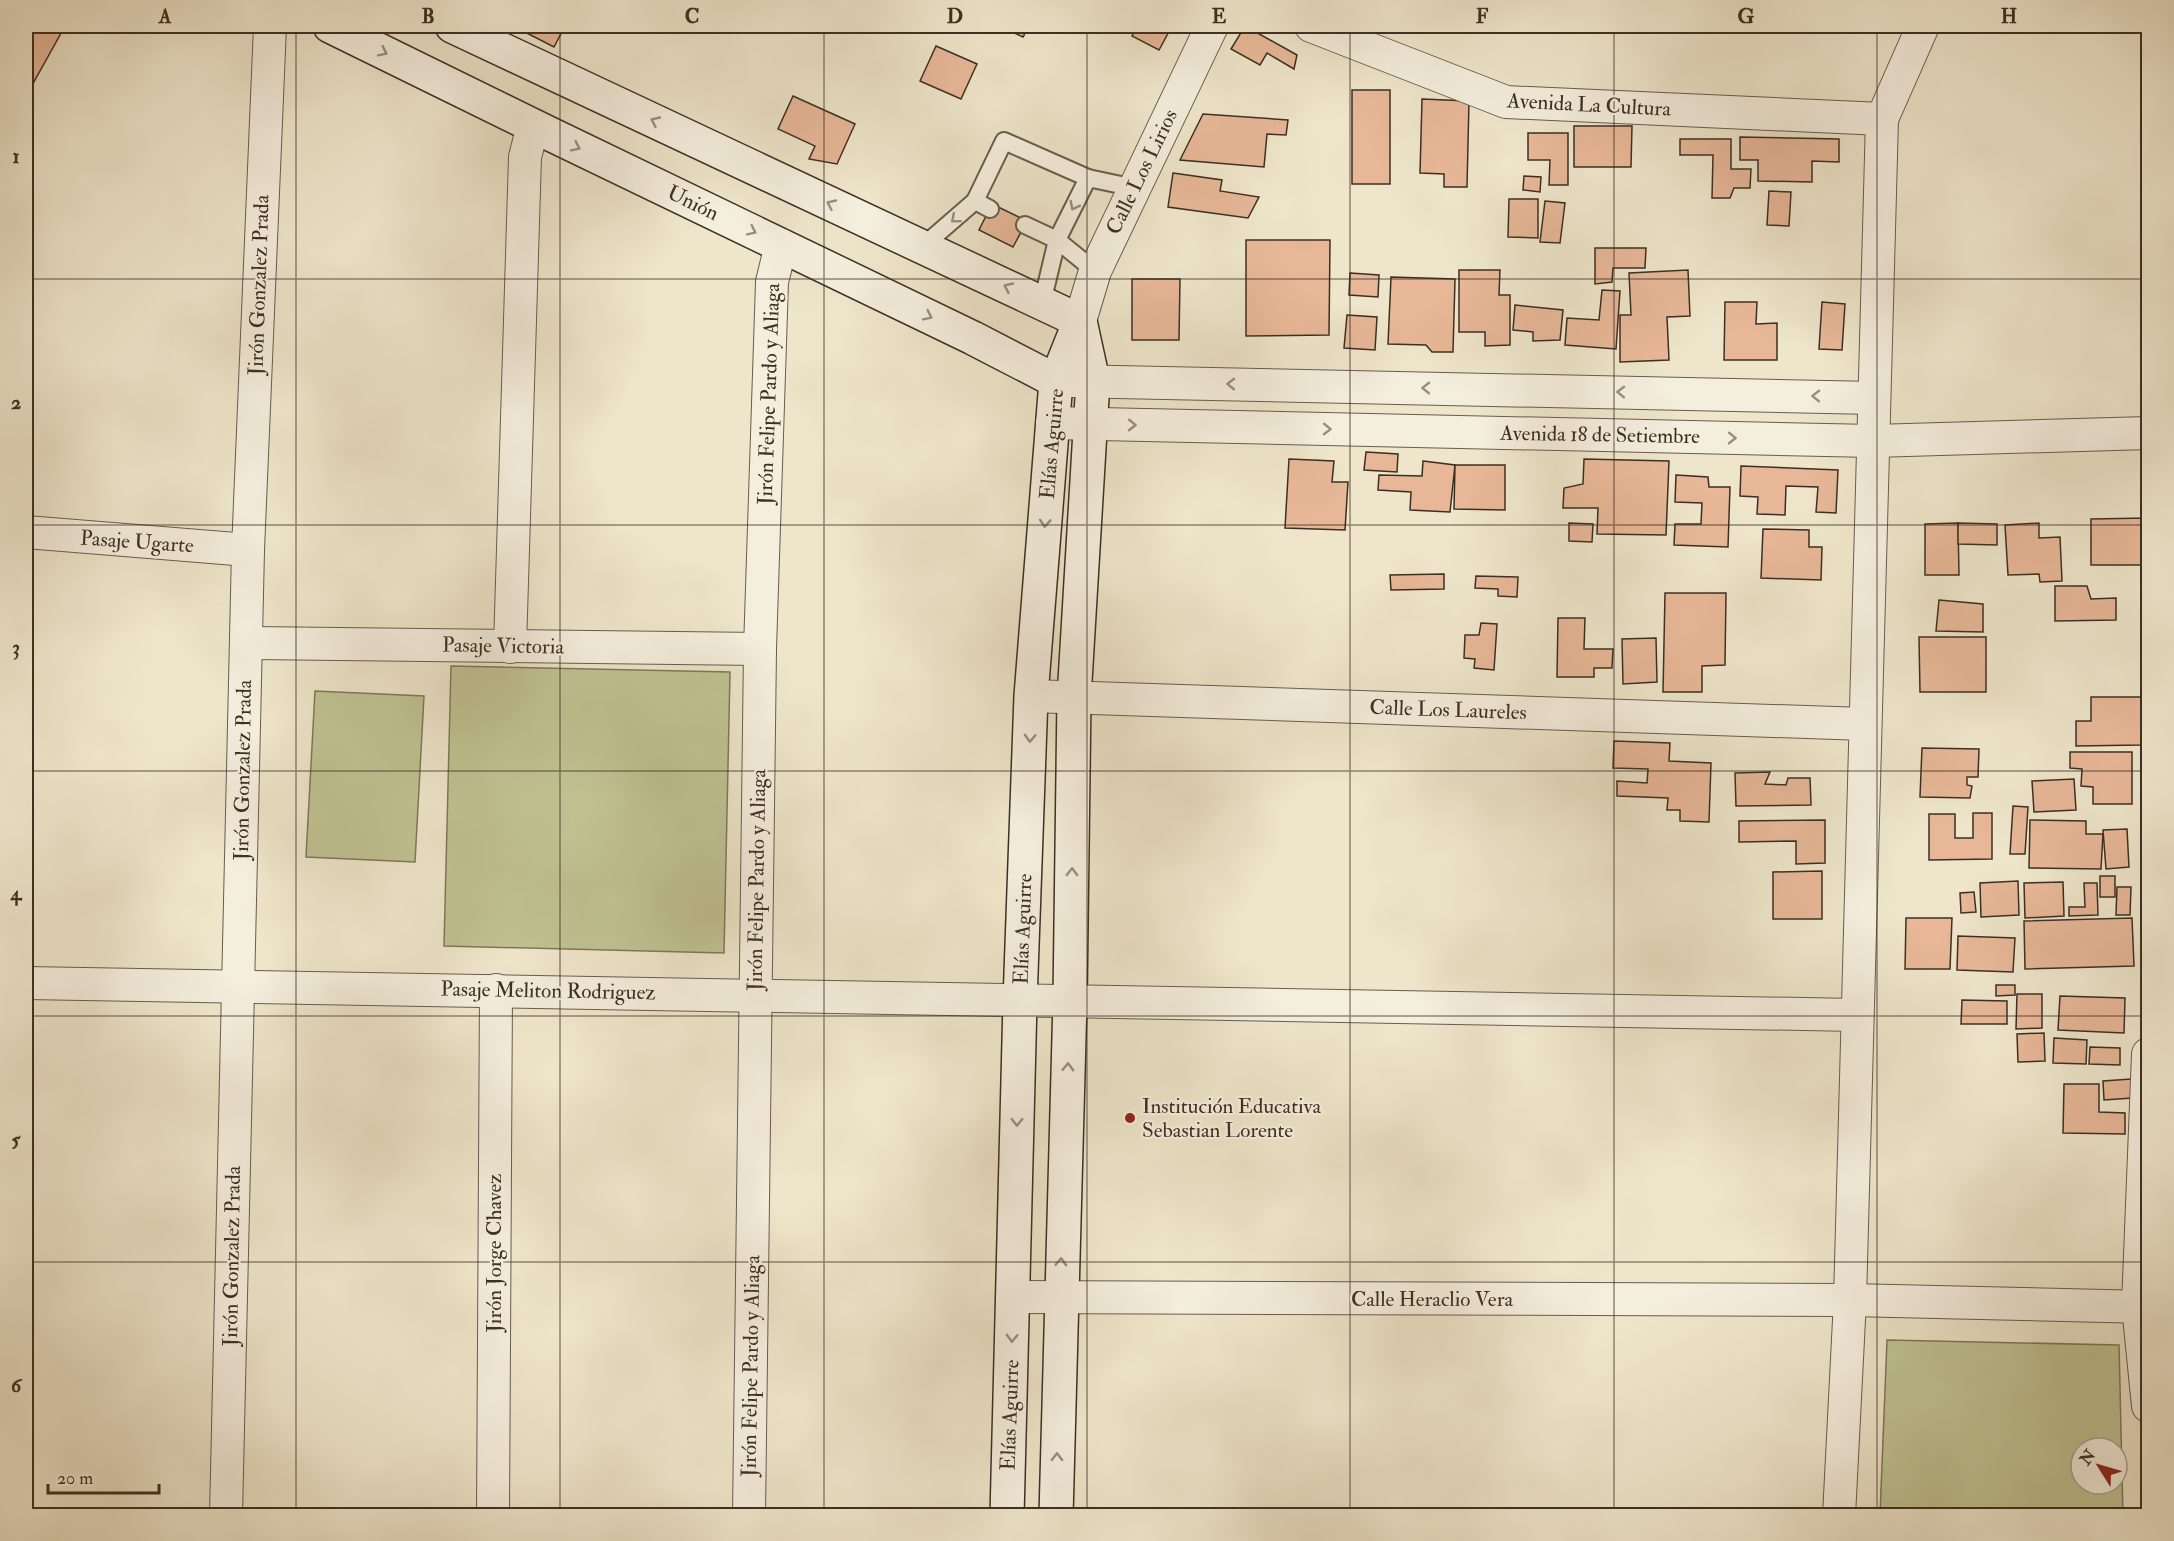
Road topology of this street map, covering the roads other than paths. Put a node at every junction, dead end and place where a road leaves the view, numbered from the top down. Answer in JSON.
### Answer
{"nodes":[{"id":1,"x":270,"y":26,"type":"edge"},
{"id":2,"x":330,"y":26,"type":"edge"},
{"id":3,"x":452,"y":26,"type":"edge"},
{"id":4,"x":1212,"y":26,"type":"edge"},
{"id":5,"x":1311,"y":26,"type":"edge"},
{"id":6,"x":1923,"y":26,"type":"edge"},
{"id":7,"x":1882,"y":119,"type":"junction"},
{"id":8,"x":533,"y":126,"type":"junction"},
{"id":9,"x":1088,"y":178,"type":"junction"},
{"id":10,"x":1135,"y":188,"type":"junction"},
{"id":11,"x":1025,"y":225,"type":"dead end"},
{"id":12,"x":1057,"y":240,"type":"junction"},
{"id":13,"x":781,"y":245,"type":"junction"},
{"id":14,"x":922,"y":247,"type":"junction"},
{"id":15,"x":1095,"y":271,"type":"junction"},
{"id":16,"x":1042,"y":303,"type":"junction"},
{"id":17,"x":1080,"y":321,"type":"junction"},
{"id":18,"x":1056,"y":381,"type":"junction"},
{"id":19,"x":1093,"y":381,"type":"junction"},
{"id":20,"x":1874,"y":398,"type":"junction"},
{"id":21,"x":1052,"y":423,"type":"junction"},
{"id":22,"x":1092,"y":424,"type":"junction"},
{"id":23,"x":2148,"y":433,"type":"edge"},
{"id":24,"x":1874,"y":441,"type":"junction"},
{"id":25,"x":26,"y":532,"type":"edge"},
{"id":26,"x":248,"y":550,"type":"junction"},
{"id":27,"x":246,"y":643,"type":"junction"},
{"id":28,"x":510,"y":646,"type":"junction"},
{"id":29,"x":760,"y":649,"type":"junction"},
{"id":30,"x":1031,"y":696,"type":"junction"},
{"id":31,"x":1074,"y":698,"type":"junction"},
{"id":32,"x":1865,"y":724,"type":"junction"},
{"id":33,"x":26,"y":983,"type":"edge"},
{"id":34,"x":238,"y":985,"type":"junction"},
{"id":35,"x":496,"y":990,"type":"junction"},
{"id":36,"x":756,"y":994,"type":"junction"},
{"id":37,"x":1070,"y":1000,"type":"junction"},
{"id":38,"x":1020,"y":1001,"type":"junction"},
{"id":39,"x":1857,"y":1015,"type":"junction"},
{"id":40,"x":2148,"y":1054,"type":"edge"},
{"id":41,"x":1014,"y":1297,"type":"junction"},
{"id":42,"x":1060,"y":1298,"type":"junction"},
{"id":43,"x":1850,"y":1300,"type":"junction"},
{"id":44,"x":2143,"y":1306,"type":"edge"},
{"id":45,"x":2148,"y":1406,"type":"edge"},
{"id":46,"x":226,"y":1515,"type":"edge"},
{"id":47,"x":493,"y":1515,"type":"edge"},
{"id":48,"x":749,"y":1515,"type":"edge"},
{"id":49,"x":1007,"y":1515,"type":"edge"},
{"id":50,"x":1056,"y":1515,"type":"edge"},
{"id":51,"x":1839,"y":1515,"type":"edge"}],
"edges":[{"from":1,"to":26,"type":"street","name":"Jirón Gonzalez Prada"},
{"from":2,"to":8,"type":"street","name":"Unión","one_way":true},
{"from":14,"to":3,"type":"street","one_way":true},
{"from":4,"to":10,"type":"street","name":"Calle Los Lirios"},
{"from":5,"to":7,"type":"street","name":"Avenida La Cultura"},
{"from":6,"to":7,"type":"street"},
{"from":7,"to":20,"type":"street"},
{"from":8,"to":13,"type":"street","name":"Unión","one_way":true},
{"from":8,"to":28,"type":"street"},
{"from":9,"to":10,"type":"lane"},
{"from":9,"to":12,"type":"lane","one_way":true},
{"from":9,"to":14,"type":"lane","one_way":true},
{"from":10,"to":15,"type":"street","name":"Calle Los Lirios"},
{"from":11,"to":12,"type":"lane"},
{"from":12,"to":15,"type":"lane"},
{"from":12,"to":16,"type":"lane"},
{"from":13,"to":18,"type":"street","name":"Unión","one_way":true},
{"from":13,"to":29,"type":"street","name":"Jirón Felipe Pardo y Aliaga"},
{"from":16,"to":14,"type":"street","one_way":true},
{"from":15,"to":17,"type":"street","name":"Calle Los Lirios"},
{"from":16,"to":17,"type":"street"},
{"from":17,"to":18,"type":"street","name":"Elías Aguirre"},
{"from":17,"to":19,"type":"street","name":"Elías Aguirre"},
{"from":18,"to":19,"type":"street","name":"Avenida 18 de Setiembre"},
{"from":18,"to":21,"type":"street","name":"Elías Aguirre"},
{"from":20,"to":19,"type":"street","name":"Avenida 18 de Setiembre","one_way":true},
{"from":19,"to":22,"type":"street","name":"Elías Aguirre"},
{"from":20,"to":24,"type":"street"},
{"from":21,"to":22,"type":"street","name":"Avenida 18 de Setiembre"},
{"from":21,"to":30,"type":"street","name":"Elías Aguirre","one_way":true},
{"from":22,"to":24,"type":"street","name":"Avenida 18 de Setiembre","one_way":true},
{"from":22,"to":31,"type":"street","name":"Elías Aguirre"},
{"from":23,"to":24,"type":"street","name":"Avenida 18 de Setiembre"},
{"from":24,"to":32,"type":"street"},
{"from":25,"to":26,"type":"street","name":"Pasaje Ugarte"},
{"from":26,"to":27,"type":"street","name":"Jirón Gonzalez Prada"},
{"from":27,"to":28,"type":"street","name":"Pasaje Victoria"},
{"from":27,"to":34,"type":"street","name":"Jirón Gonzalez Prada"},
{"from":28,"to":29,"type":"street","name":"Pasaje Victoria"},
{"from":29,"to":36,"type":"street","name":"Jirón Felipe Pardo y Aliaga"},
{"from":30,"to":31,"type":"street","name":"Calle Los Laureles"},
{"from":30,"to":38,"type":"street","name":"Elías Aguirre","one_way":true},
{"from":31,"to":32,"type":"street","name":"Calle Los Laureles"},
{"from":37,"to":31,"type":"street","name":"Elías Aguirre","one_way":true},
{"from":32,"to":39,"type":"street"},
{"from":33,"to":34,"type":"street","name":"Pasaje Meliton Rodriguez"},
{"from":34,"to":35,"type":"street","name":"Pasaje Meliton Rodriguez"},
{"from":34,"to":46,"type":"street","name":"Jirón Gonzalez Prada"},
{"from":35,"to":36,"type":"street","name":"Pasaje Meliton Rodriguez"},
{"from":35,"to":47,"type":"street","name":"Jirón Jorge Chavez"},
{"from":36,"to":38,"type":"street","name":"Pasaje Meliton Rodriguez"},
{"from":36,"to":48,"type":"street","name":"Jirón Felipe Pardo y Aliaga"},
{"from":37,"to":38,"type":"street","name":"Pasaje Meliton Rodriguez"},
{"from":37,"to":39,"type":"street","name":"Pasaje Meliton Rodriguez"},
{"from":42,"to":37,"type":"street","name":"Elías Aguirre","one_way":true},
{"from":38,"to":41,"type":"street","name":"Elías Aguirre","one_way":true},
{"from":39,"to":43,"type":"street"},
{"from":40,"to":44,"type":"street"},
{"from":41,"to":42,"type":"street","name":"Calle Heraclio Vera"},
{"from":41,"to":49,"type":"street","name":"Elías Aguirre","one_way":true},
{"from":42,"to":43,"type":"street","name":"Calle Heraclio Vera"},
{"from":50,"to":42,"type":"street","name":"Elías Aguirre","one_way":true},
{"from":43,"to":44,"type":"street","name":"Calle Heraclio Vera"},
{"from":43,"to":51,"type":"street"},
{"from":44,"to":45,"type":"street"}]}
